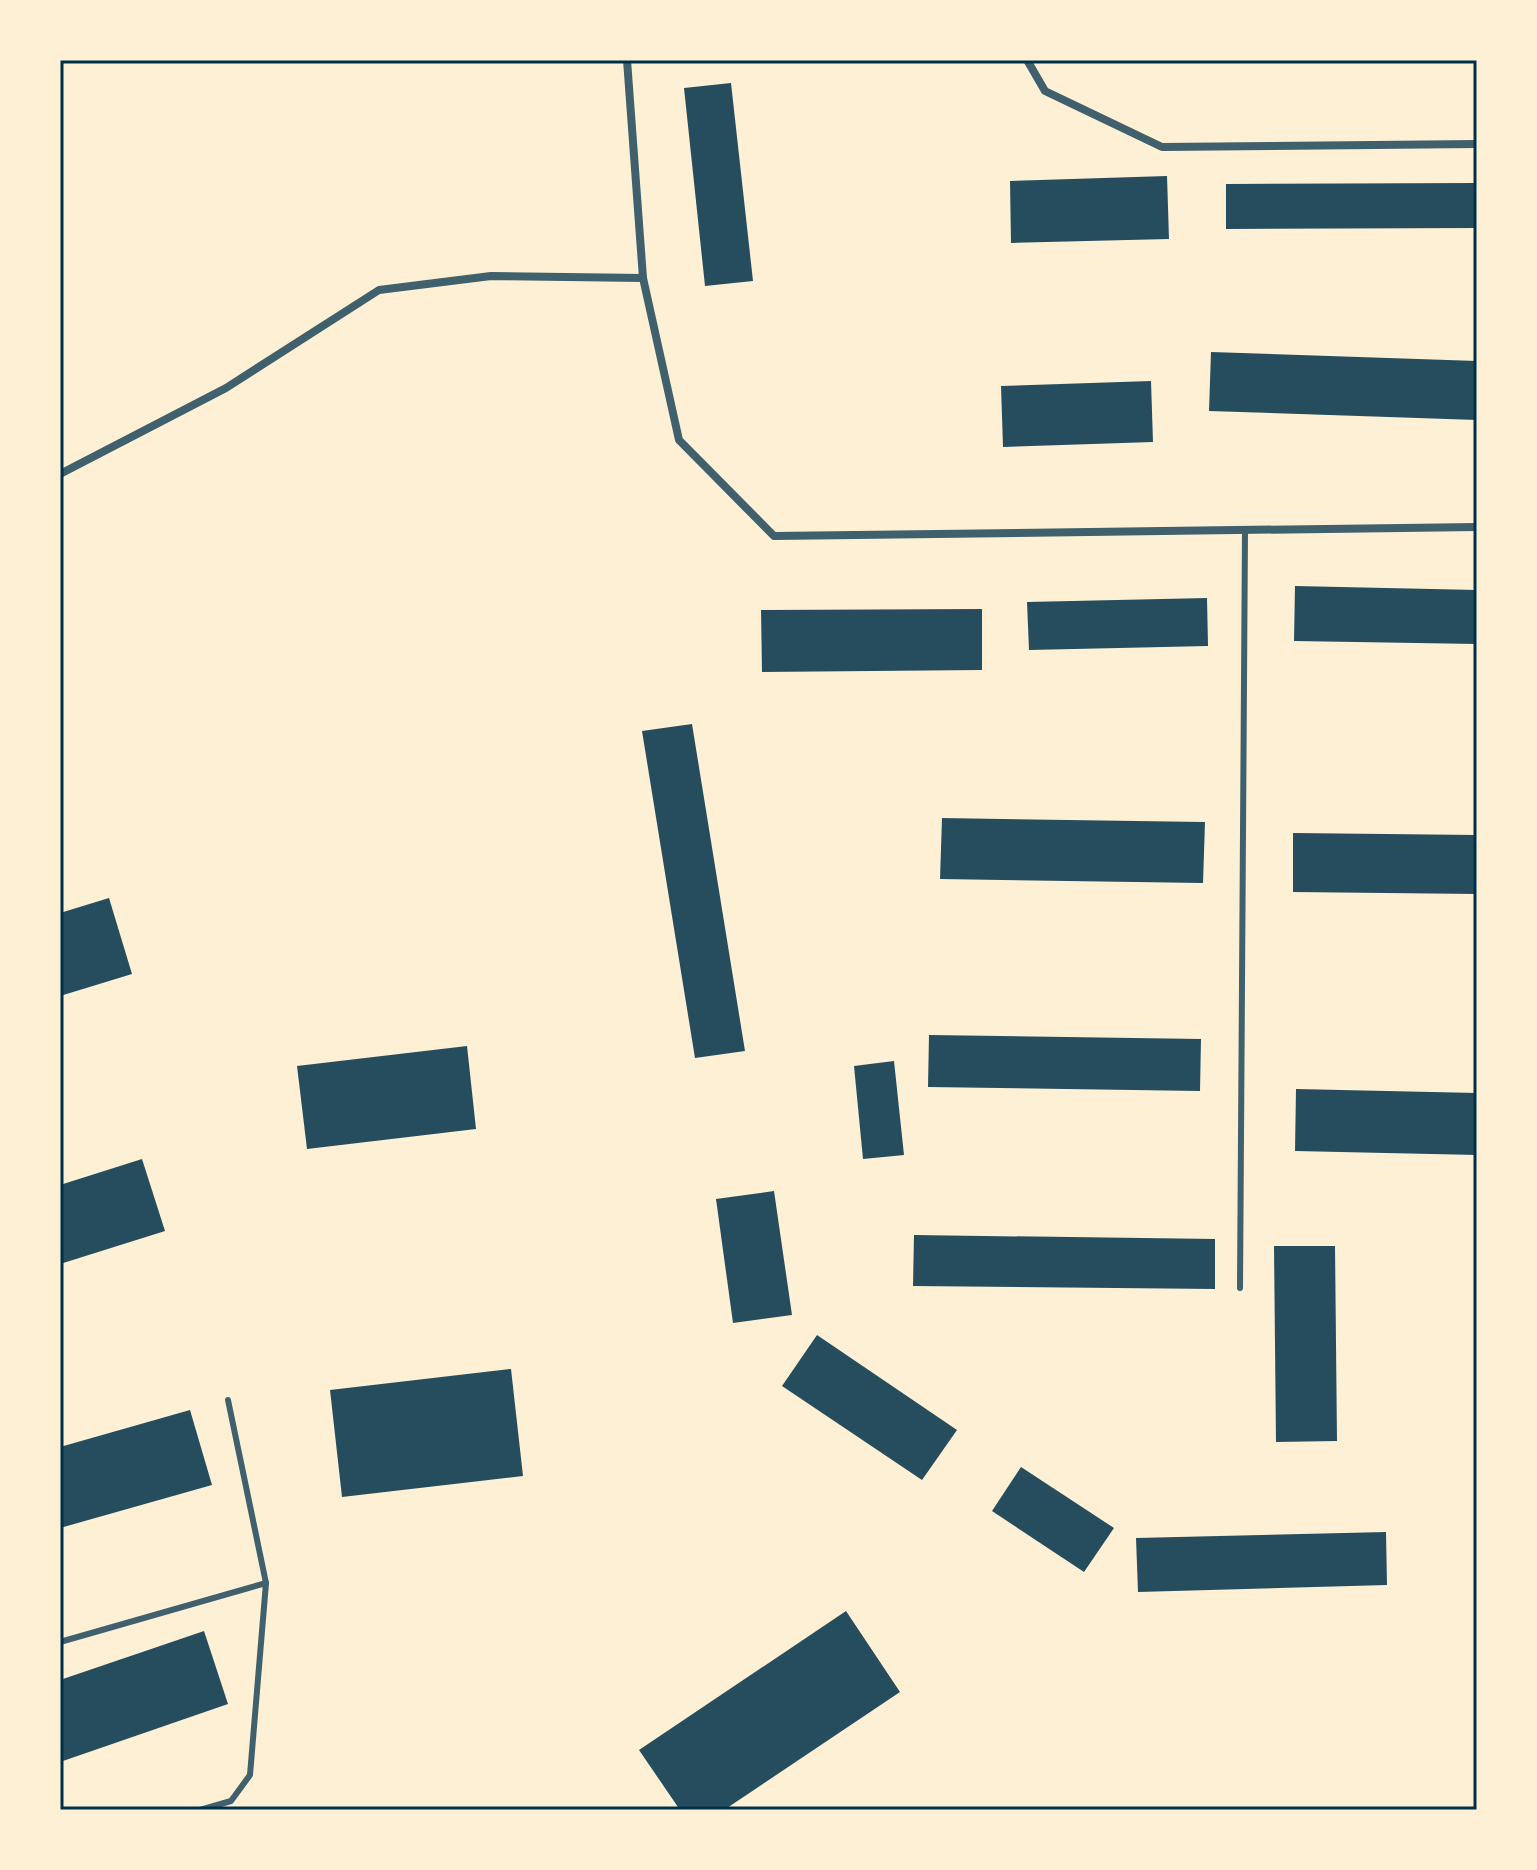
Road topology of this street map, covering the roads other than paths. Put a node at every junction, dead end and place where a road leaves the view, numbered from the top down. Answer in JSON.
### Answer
{"nodes":[{"id":1,"x":627,"y":60,"type":"edge"},
{"id":2,"x":1027,"y":60,"type":"edge"},
{"id":3,"x":1477,"y":144,"type":"edge"},
{"id":4,"x":643,"y":278,"type":"junction"},
{"id":5,"x":60,"y":474,"type":"edge"},
{"id":6,"x":1477,"y":527,"type":"edge"},
{"id":7,"x":1245,"y":530,"type":"junction"},
{"id":8,"x":1240,"y":1288,"type":"dead end"},
{"id":9,"x":228,"y":1400,"type":"dead end"},
{"id":10,"x":266,"y":1583,"type":"junction"},
{"id":11,"x":60,"y":1642,"type":"edge"},
{"id":12,"x":200,"y":1810,"type":"edge"}],
"edges":[{"from":1,"to":4,"type":"street"},
{"from":2,"to":3,"type":"street"},
{"from":4,"to":5,"type":"street"},
{"from":4,"to":7,"type":"street"},
{"from":6,"to":7,"type":"street"},
{"from":7,"to":8,"type":"lane"},
{"from":9,"to":10,"type":"lane"},
{"from":10,"to":11,"type":"lane"},
{"from":10,"to":12,"type":"lane"}]}
